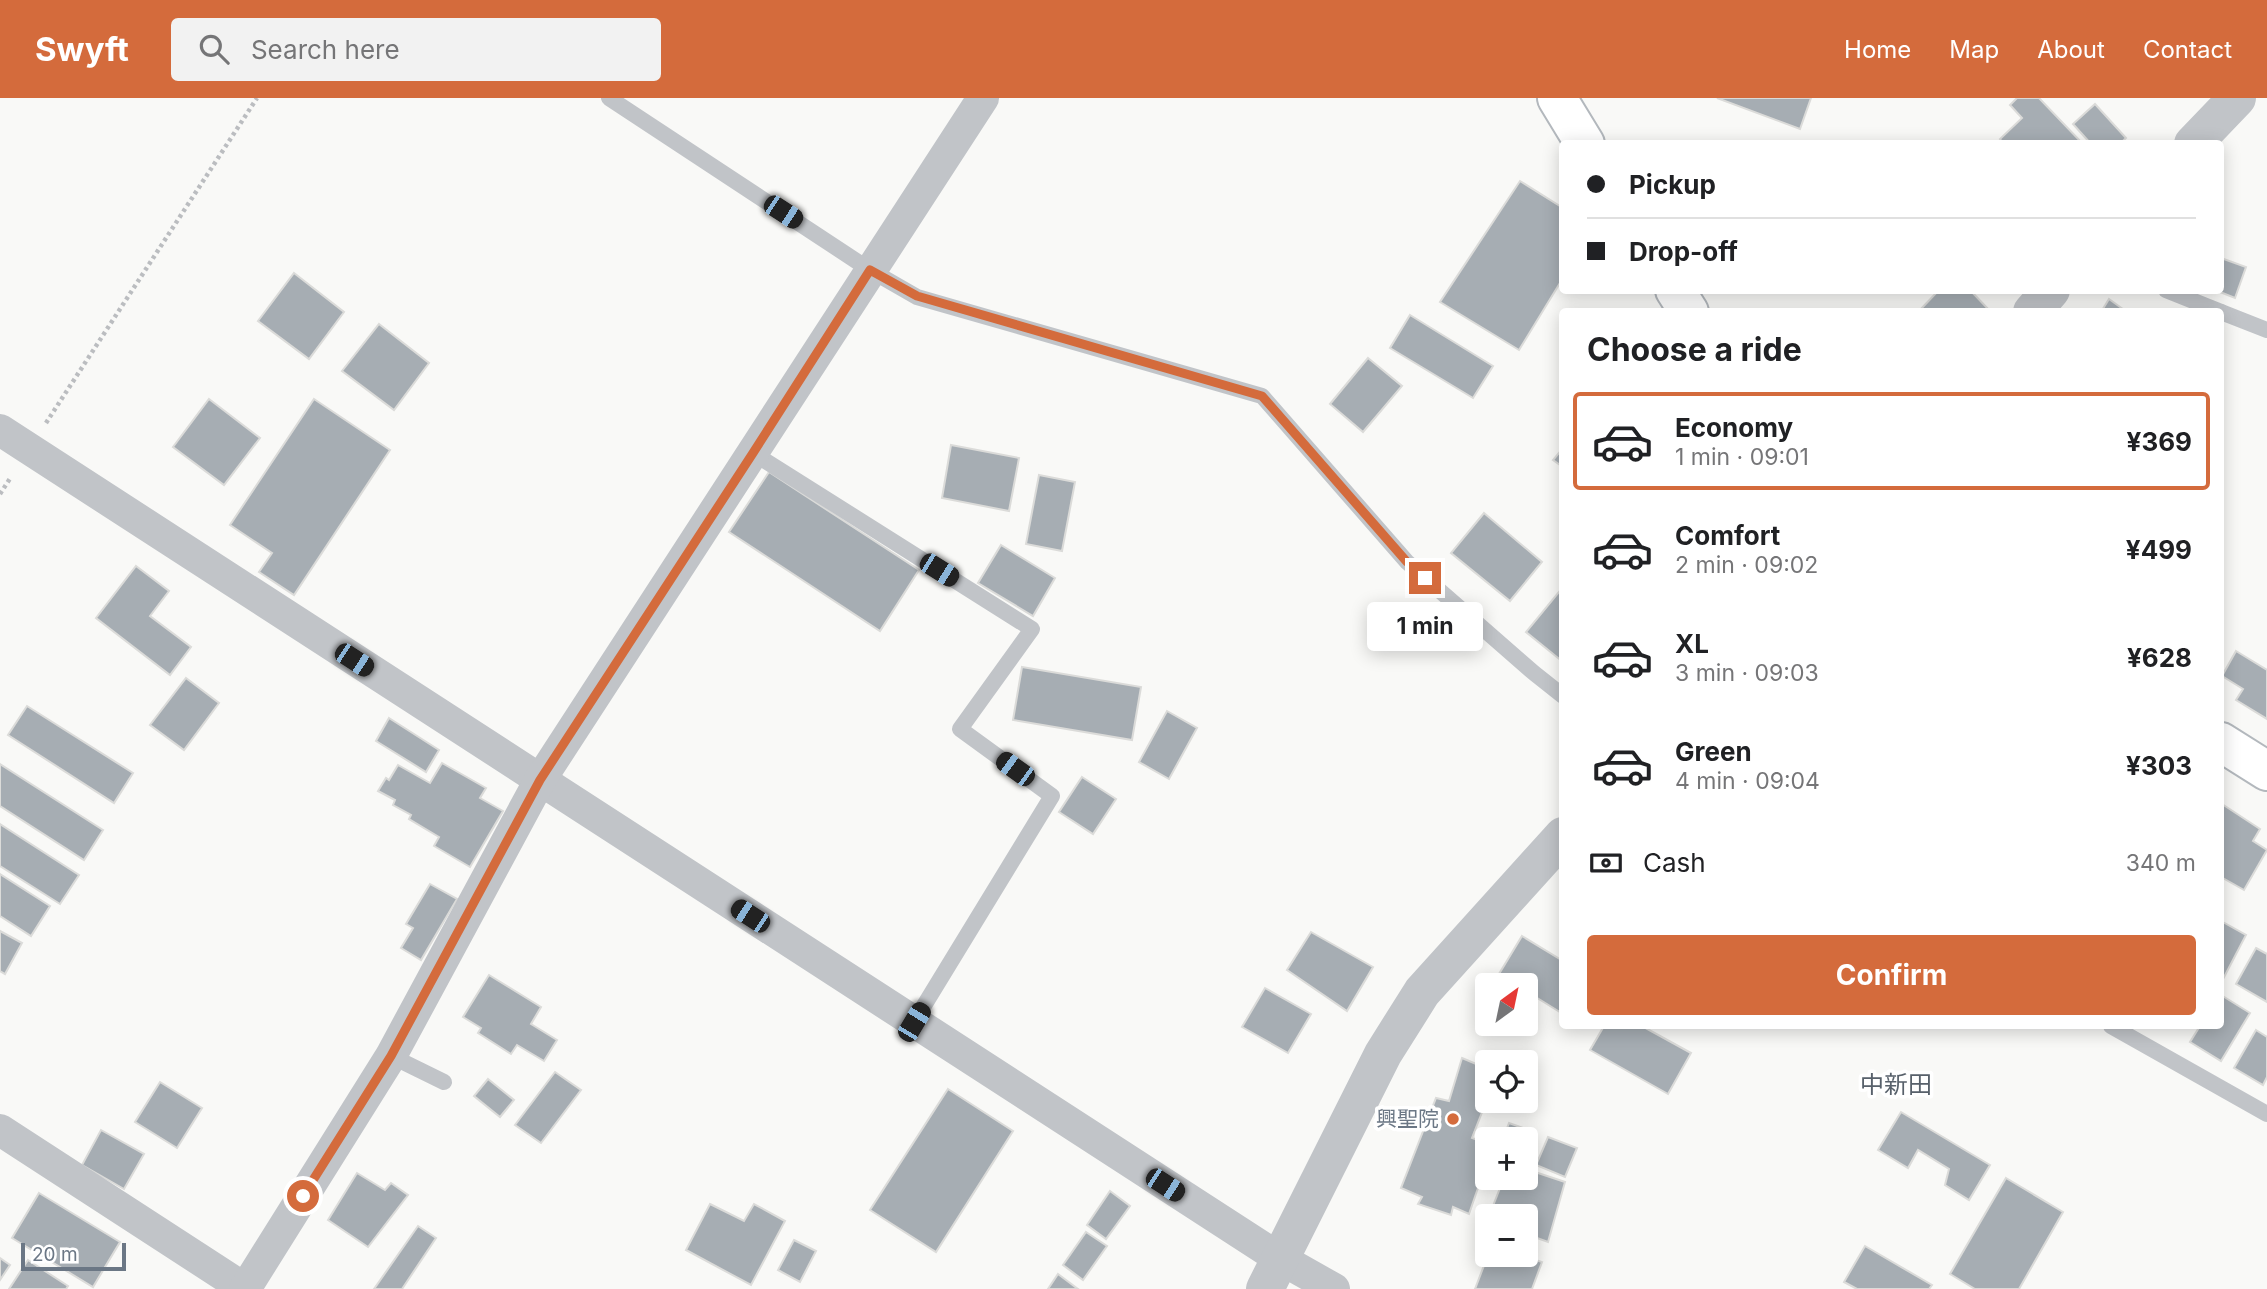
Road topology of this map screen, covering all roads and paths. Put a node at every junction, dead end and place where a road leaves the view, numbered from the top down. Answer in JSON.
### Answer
{"nodes":[{"id":1,"x":257,"y":98,"type":"edge"},
{"id":2,"x":609,"y":98,"type":"edge"},
{"id":3,"x":983,"y":98,"type":"edge"},
{"id":4,"x":1557,"y":98,"type":"edge"},
{"id":5,"x":2237,"y":98,"type":"edge"},
{"id":6,"x":1583,"y":140,"type":"edge"},
{"id":7,"x":2197,"y":140,"type":"edge"},
{"id":8,"x":870,"y":270,"type":"junction"},
{"id":9,"x":2048,"y":294,"type":"edge"},
{"id":10,"x":2176,"y":294,"type":"edge"},
{"id":11,"x":2035,"y":308,"type":"edge"},
{"id":12,"x":2211,"y":308,"type":"edge"},
{"id":13,"x":2224,"y":313,"type":"edge"},
{"id":14,"x":2267,"y":330,"type":"edge"},
{"id":15,"x":0,"y":430,"type":"edge"},
{"id":16,"x":29,"y":449,"type":"junction"},
{"id":17,"x":753,"y":453,"type":"junction"},
{"id":18,"x":0,"y":494,"type":"edge"},
{"id":19,"x":1559,"y":693,"type":"edge"},
{"id":20,"x":2224,"y":744,"type":"edge"},
{"id":21,"x":2267,"y":771,"type":"edge"},
{"id":22,"x":540,"y":780,"type":"junction"},
{"id":23,"x":1559,"y":840,"type":"edge"},
{"id":24,"x":914,"y":1022,"type":"junction"},
{"id":25,"x":2116,"y":1029,"type":"edge"},
{"id":26,"x":391,"y":1056,"type":"junction"},
{"id":27,"x":444,"y":1083,"type":"dead end"},
{"id":28,"x":2267,"y":1114,"type":"edge"},
{"id":29,"x":0,"y":1130,"type":"edge"},
{"id":30,"x":1272,"y":1274,"type":"edge"},
{"id":31,"x":245,"y":1289,"type":"edge"},
{"id":32,"x":1334,"y":1289,"type":"edge"}],
"edges":[{"from":1,"to":16,"type":"path"},
{"from":2,"to":8,"type":"lane"},
{"from":3,"to":8,"type":"street"},
{"from":4,"to":6,"type":"main road"},
{"from":5,"to":7,"type":"street"},
{"from":8,"to":17,"type":"street"},
{"from":8,"to":19,"type":"lane"},
{"from":9,"to":11,"type":"street"},
{"from":10,"to":12,"type":"lane"},
{"from":13,"to":14,"type":"lane"},
{"from":15,"to":16,"type":"street"},
{"from":16,"to":18,"type":"path"},
{"from":16,"to":22,"type":"street"},
{"from":17,"to":22,"type":"street"},
{"from":17,"to":24,"type":"lane"},
{"from":20,"to":21,"type":"main road"},
{"from":22,"to":24,"type":"street"},
{"from":22,"to":26,"type":"street"},
{"from":23,"to":30,"type":"street"},
{"from":24,"to":30,"type":"street"},
{"from":25,"to":28,"type":"lane"},
{"from":26,"to":27,"type":"lane"},
{"from":26,"to":31,"type":"street"},
{"from":29,"to":31,"type":"street"},
{"from":30,"to":32,"type":"street"}]}
